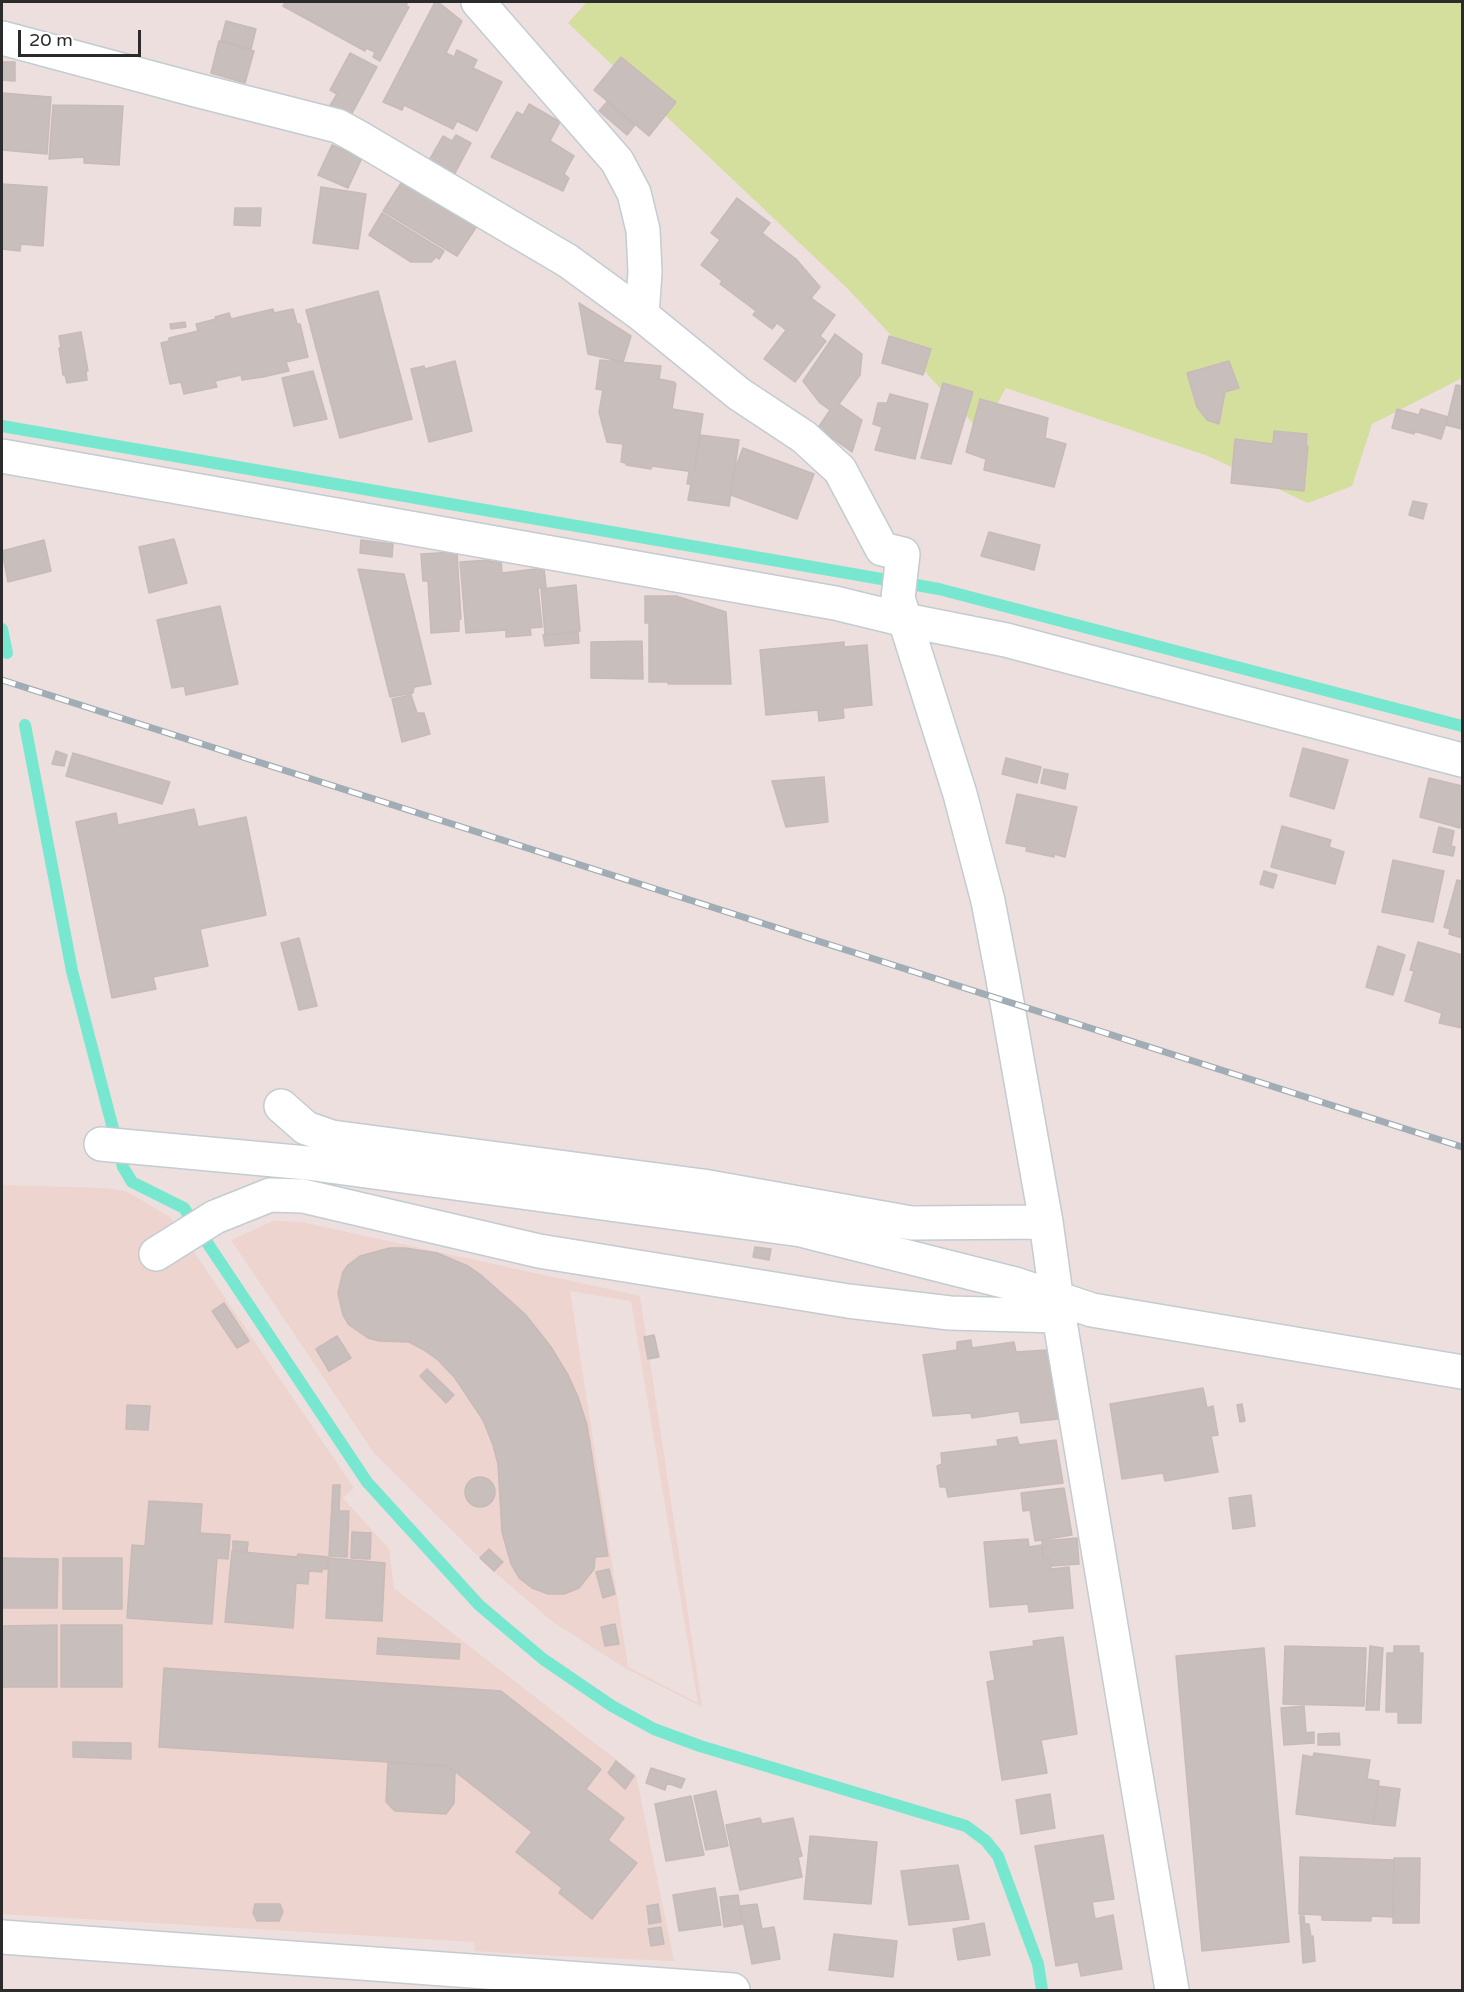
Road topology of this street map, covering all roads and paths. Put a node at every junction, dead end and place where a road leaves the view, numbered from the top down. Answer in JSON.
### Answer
{"nodes":[{"id":1,"x":478,"y":2,"type":"edge"},
{"id":2,"x":2,"y":38,"type":"edge"},
{"id":3,"x":642,"y":315,"type":"junction"},
{"id":4,"x":2,"y":456,"type":"edge"},
{"id":5,"x":901,"y":609,"type":"junction"},
{"id":6,"x":1462,"y":760,"type":"edge"},
{"id":7,"x":281,"y":1106,"type":"dead end"},
{"id":8,"x":117,"y":1146,"type":"dead end"},
{"id":9,"x":1046,"y":1222,"type":"junction"},
{"id":10,"x":156,"y":1254,"type":"dead end"},
{"id":11,"x":1057,"y":1307,"type":"junction"},
{"id":12,"x":1462,"y":1372,"type":"edge"},
{"id":13,"x":2,"y":1937,"type":"edge"},
{"id":14,"x":496,"y":1982,"type":"edge"},
{"id":15,"x":733,"y":1990,"type":"edge"},
{"id":16,"x":1172,"y":1990,"type":"edge"}],
"edges":[{"from":1,"to":3,"type":"street"},
{"from":2,"to":3,"type":"street"},
{"from":3,"to":5,"type":"street"},
{"from":4,"to":5,"type":"street"},
{"from":5,"to":6,"type":"street"},
{"from":5,"to":9,"type":"street"},
{"from":7,"to":9,"type":"street"},
{"from":8,"to":11,"type":"street"},
{"from":9,"to":11,"type":"street"},
{"from":10,"to":11,"type":"street"},
{"from":11,"to":12,"type":"street"},
{"from":11,"to":16,"type":"street"},
{"from":13,"to":14,"type":"street"},
{"from":14,"to":15,"type":"street"}]}
